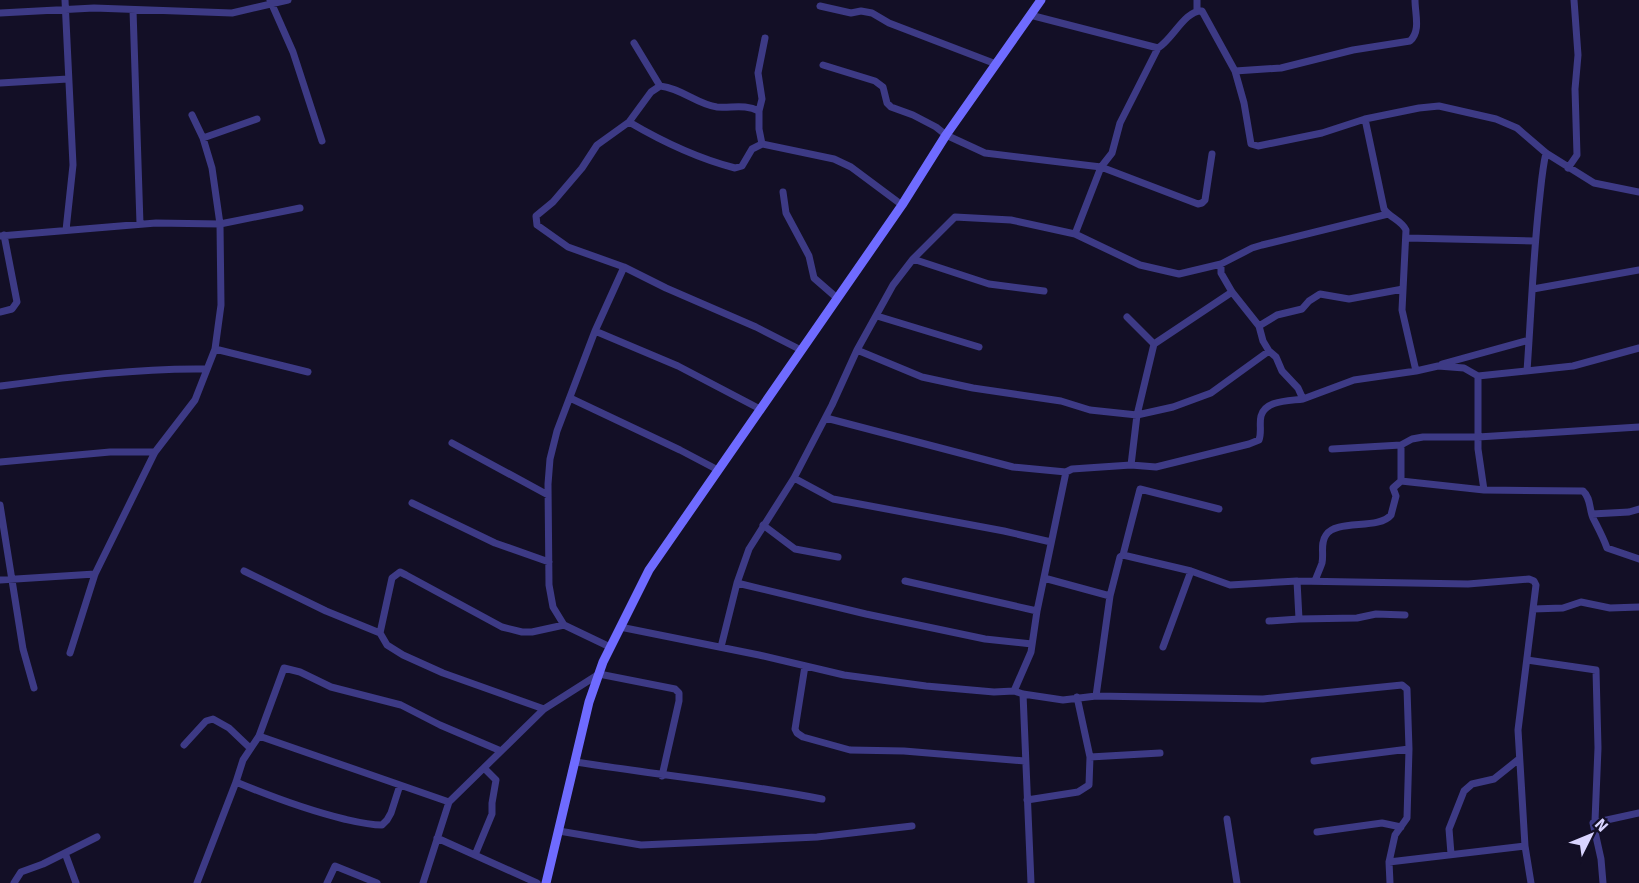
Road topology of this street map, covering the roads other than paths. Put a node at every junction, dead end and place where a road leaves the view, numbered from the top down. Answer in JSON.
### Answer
{"nodes":[{"id":1,"x":64,"y":0,"type":"edge"},
{"id":2,"x":288,"y":0,"type":"edge"},
{"id":3,"x":1041,"y":0,"type":"edge"},
{"id":4,"x":1197,"y":0,"type":"edge"},
{"id":5,"x":1415,"y":0,"type":"edge"},
{"id":6,"x":1574,"y":0,"type":"edge"},
{"id":7,"x":271,"y":2,"type":"edge"},
{"id":8,"x":820,"y":6,"type":"dead end"},
{"id":9,"x":65,"y":9,"type":"junction"},
{"id":10,"x":133,"y":10,"type":"junction"},
{"id":11,"x":1197,"y":11,"type":"junction"},
{"id":12,"x":0,"y":13,"type":"edge"},
{"id":13,"x":1030,"y":15,"type":"junction"},
{"id":14,"x":765,"y":38,"type":"dead end"},
{"id":15,"x":634,"y":43,"type":"dead end"},
{"id":16,"x":1158,"y":48,"type":"junction"},
{"id":17,"x":996,"y":64,"type":"junction"},
{"id":18,"x":823,"y":65,"type":"dead end"},
{"id":19,"x":1235,"y":71,"type":"junction"},
{"id":20,"x":68,"y":79,"type":"junction"},
{"id":21,"x":0,"y":83,"type":"edge"},
{"id":22,"x":660,"y":86,"type":"junction"},
{"id":23,"x":759,"y":111,"type":"junction"},
{"id":24,"x":192,"y":114,"type":"dead end"},
{"id":25,"x":257,"y":119,"type":"dead end"},
{"id":26,"x":1365,"y":119,"type":"junction"},
{"id":27,"x":629,"y":122,"type":"junction"},
{"id":28,"x":946,"y":135,"type":"junction"},
{"id":29,"x":203,"y":138,"type":"junction"},
{"id":30,"x":322,"y":141,"type":"dead end"},
{"id":31,"x":762,"y":144,"type":"junction"},
{"id":32,"x":1545,"y":153,"type":"junction"},
{"id":33,"x":1212,"y":154,"type":"dead end"},
{"id":34,"x":1101,"y":167,"type":"junction"},
{"id":35,"x":1568,"y":168,"type":"junction"},
{"id":36,"x":783,"y":192,"type":"dead end"},
{"id":37,"x":1639,"y":192,"type":"edge"},
{"id":38,"x":902,"y":205,"type":"junction"},
{"id":39,"x":300,"y":208,"type":"dead end"},
{"id":40,"x":1388,"y":214,"type":"junction"},
{"id":41,"x":140,"y":224,"type":"junction"},
{"id":42,"x":220,"y":224,"type":"junction"},
{"id":43,"x":66,"y":230,"type":"junction"},
{"id":44,"x":1075,"y":234,"type":"junction"},
{"id":45,"x":2,"y":235,"type":"edge"},
{"id":46,"x":1407,"y":238,"type":"junction"},
{"id":47,"x":1535,"y":241,"type":"junction"},
{"id":48,"x":913,"y":259,"type":"junction"},
{"id":49,"x":1221,"y":264,"type":"junction"},
{"id":50,"x":624,"y":267,"type":"junction"},
{"id":51,"x":1639,"y":270,"type":"edge"},
{"id":52,"x":1403,"y":289,"type":"junction"},
{"id":53,"x":1533,"y":289,"type":"junction"},
{"id":54,"x":1044,"y":291,"type":"dead end"},
{"id":55,"x":1232,"y":292,"type":"junction"},
{"id":56,"x":837,"y":298,"type":"junction"},
{"id":57,"x":0,"y":312,"type":"edge"},
{"id":58,"x":877,"y":316,"type":"junction"},
{"id":59,"x":1127,"y":317,"type":"dead end"},
{"id":60,"x":1259,"y":326,"type":"junction"},
{"id":61,"x":595,"y":331,"type":"junction"},
{"id":62,"x":1529,"y":340,"type":"junction"},
{"id":63,"x":1154,"y":344,"type":"junction"},
{"id":64,"x":979,"y":347,"type":"dead end"},
{"id":65,"x":1639,"y":348,"type":"edge"},
{"id":66,"x":215,"y":349,"type":"junction"},
{"id":67,"x":801,"y":350,"type":"junction"},
{"id":68,"x":857,"y":350,"type":"junction"},
{"id":69,"x":1269,"y":351,"type":"junction"},
{"id":70,"x":1438,"y":366,"type":"junction"},
{"id":71,"x":206,"y":369,"type":"junction"},
{"id":72,"x":1416,"y":371,"type":"junction"},
{"id":73,"x":1527,"y":371,"type":"junction"},
{"id":74,"x":308,"y":372,"type":"dead end"},
{"id":75,"x":1478,"y":376,"type":"junction"},
{"id":76,"x":0,"y":386,"type":"edge"},
{"id":77,"x":570,"y":399,"type":"junction"},
{"id":78,"x":1303,"y":399,"type":"junction"},
{"id":79,"x":760,"y":409,"type":"junction"},
{"id":80,"x":1137,"y":415,"type":"junction"},
{"id":81,"x":826,"y":418,"type":"junction"},
{"id":82,"x":1639,"y":427,"type":"edge"},
{"id":83,"x":1478,"y":437,"type":"junction"},
{"id":84,"x":452,"y":443,"type":"dead end"},
{"id":85,"x":1401,"y":445,"type":"junction"},
{"id":86,"x":1332,"y":449,"type":"dead end"},
{"id":87,"x":155,"y":452,"type":"junction"},
{"id":88,"x":0,"y":462,"type":"edge"},
{"id":89,"x":1131,"y":465,"type":"junction"},
{"id":90,"x":718,"y":470,"type":"junction"},
{"id":91,"x":1066,"y":472,"type":"junction"},
{"id":92,"x":794,"y":478,"type":"junction"},
{"id":93,"x":1401,"y":482,"type":"junction"},
{"id":94,"x":1484,"y":490,"type":"junction"},
{"id":95,"x":548,"y":495,"type":"junction"},
{"id":96,"x":412,"y":503,"type":"dead end"},
{"id":97,"x":0,"y":505,"type":"edge"},
{"id":98,"x":1219,"y":509,"type":"dead end"},
{"id":99,"x":1639,"y":509,"type":"edge"},
{"id":100,"x":1592,"y":514,"type":"junction"},
{"id":101,"x":763,"y":525,"type":"junction"},
{"id":102,"x":1051,"y":542,"type":"junction"},
{"id":103,"x":1123,"y":555,"type":"junction"},
{"id":104,"x":838,"y":557,"type":"dead end"},
{"id":105,"x":1639,"y":559,"type":"edge"},
{"id":106,"x":549,"y":562,"type":"junction"},
{"id":107,"x":244,"y":571,"type":"dead end"},
{"id":108,"x":1191,"y":571,"type":"junction"},
{"id":109,"x":95,"y":574,"type":"junction"},
{"id":110,"x":1044,"y":578,"type":"junction"},
{"id":111,"x":13,"y":579,"type":"junction"},
{"id":112,"x":0,"y":580,"type":"edge"},
{"id":113,"x":1297,"y":580,"type":"junction"},
{"id":114,"x":905,"y":581,"type":"dead end"},
{"id":115,"x":1315,"y":581,"type":"junction"},
{"id":116,"x":737,"y":583,"type":"junction"},
{"id":117,"x":1110,"y":596,"type":"junction"},
{"id":118,"x":1639,"y":607,"type":"edge"},
{"id":119,"x":1533,"y":609,"type":"junction"},
{"id":120,"x":1037,"y":611,"type":"junction"},
{"id":121,"x":1405,"y":615,"type":"dead end"},
{"id":122,"x":1299,"y":619,"type":"junction"},
{"id":123,"x":1269,"y":621,"type":"dead end"},
{"id":124,"x":564,"y":625,"type":"junction"},
{"id":125,"x":620,"y":627,"type":"junction"},
{"id":126,"x":380,"y":633,"type":"junction"},
{"id":127,"x":1032,"y":644,"type":"junction"},
{"id":128,"x":610,"y":647,"type":"junction"},
{"id":129,"x":721,"y":647,"type":"junction"},
{"id":130,"x":1163,"y":647,"type":"dead end"},
{"id":131,"x":70,"y":653,"type":"dead end"},
{"id":132,"x":1527,"y":660,"type":"junction"},
{"id":133,"x":805,"y":666,"type":"junction"},
{"id":134,"x":599,"y":674,"type":"junction"},
{"id":135,"x":34,"y":688,"type":"dead end"},
{"id":136,"x":1014,"y":691,"type":"junction"},
{"id":137,"x":1023,"y":694,"type":"junction"},
{"id":138,"x":1096,"y":696,"type":"junction"},
{"id":139,"x":1077,"y":697,"type":"junction"},
{"id":140,"x":544,"y":709,"type":"junction"},
{"id":141,"x":259,"y":736,"type":"junction"},
{"id":142,"x":184,"y":745,"type":"dead end"},
{"id":143,"x":250,"y":748,"type":"junction"},
{"id":144,"x":1409,"y":749,"type":"junction"},
{"id":145,"x":501,"y":751,"type":"junction"},
{"id":146,"x":1160,"y":753,"type":"dead end"},
{"id":147,"x":1090,"y":757,"type":"junction"},
{"id":148,"x":1519,"y":759,"type":"junction"},
{"id":149,"x":1025,"y":761,"type":"junction"},
{"id":150,"x":1314,"y":761,"type":"dead end"},
{"id":151,"x":576,"y":762,"type":"junction"},
{"id":152,"x":485,"y":769,"type":"junction"},
{"id":153,"x":663,"y":776,"type":"junction"},
{"id":154,"x":236,"y":782,"type":"junction"},
{"id":155,"x":400,"y":785,"type":"junction"},
{"id":156,"x":822,"y":799,"type":"dead end"},
{"id":157,"x":1027,"y":800,"type":"junction"},
{"id":158,"x":449,"y":802,"type":"junction"},
{"id":159,"x":1639,"y":813,"type":"edge"},
{"id":160,"x":1227,"y":819,"type":"dead end"},
{"id":161,"x":1594,"y":821,"type":"junction"},
{"id":162,"x":912,"y":826,"type":"dead end"},
{"id":163,"x":1401,"y":827,"type":"junction"},
{"id":164,"x":559,"y":831,"type":"junction"},
{"id":165,"x":1317,"y":832,"type":"dead end"},
{"id":166,"x":97,"y":837,"type":"dead end"},
{"id":167,"x":437,"y":838,"type":"junction"},
{"id":168,"x":1525,"y":846,"type":"junction"},
{"id":169,"x":65,"y":853,"type":"junction"},
{"id":170,"x":1451,"y":854,"type":"junction"},
{"id":171,"x":475,"y":855,"type":"junction"},
{"id":172,"x":1389,"y":862,"type":"junction"},
{"id":173,"x":14,"y":883,"type":"edge"},
{"id":174,"x":76,"y":883,"type":"edge"},
{"id":175,"x":197,"y":883,"type":"edge"},
{"id":176,"x":327,"y":883,"type":"edge"},
{"id":177,"x":377,"y":883,"type":"edge"},
{"id":178,"x":423,"y":883,"type":"edge"},
{"id":179,"x":537,"y":883,"type":"edge"},
{"id":180,"x":546,"y":883,"type":"edge"},
{"id":181,"x":1030,"y":883,"type":"edge"},
{"id":182,"x":1237,"y":883,"type":"edge"},
{"id":183,"x":1390,"y":883,"type":"edge"},
{"id":184,"x":1531,"y":883,"type":"edge"},
{"id":185,"x":1603,"y":883,"type":"edge"}],
"edges":[{"from":1,"to":9,"type":"street"},
{"from":2,"to":7,"type":"street"},
{"from":3,"to":13,"type":"street"},
{"from":4,"to":11,"type":"street"},
{"from":5,"to":19,"type":"street"},
{"from":6,"to":35,"type":"street"},
{"from":7,"to":10,"type":"street"},
{"from":7,"to":30,"type":"street"},
{"from":8,"to":17,"type":"street"},
{"from":9,"to":10,"type":"street"},
{"from":9,"to":12,"type":"street"},
{"from":9,"to":20,"type":"street"},
{"from":10,"to":41,"type":"street"},
{"from":11,"to":16,"type":"street"},
{"from":11,"to":19,"type":"street"},
{"from":13,"to":16,"type":"street"},
{"from":13,"to":17,"type":"street"},
{"from":14,"to":23,"type":"street"},
{"from":15,"to":22,"type":"street"},
{"from":16,"to":34,"type":"street"},
{"from":17,"to":28,"type":"street"},
{"from":18,"to":28,"type":"street"},
{"from":19,"to":26,"type":"street"},
{"from":20,"to":21,"type":"street"},
{"from":20,"to":43,"type":"street"},
{"from":22,"to":23,"type":"street"},
{"from":22,"to":27,"type":"street"},
{"from":23,"to":31,"type":"street"},
{"from":24,"to":29,"type":"street"},
{"from":25,"to":29,"type":"street"},
{"from":26,"to":32,"type":"street"},
{"from":26,"to":40,"type":"street"},
{"from":27,"to":31,"type":"street"},
{"from":27,"to":50,"type":"street"},
{"from":28,"to":34,"type":"street"},
{"from":28,"to":38,"type":"street"},
{"from":29,"to":42,"type":"street"},
{"from":31,"to":38,"type":"street"},
{"from":32,"to":35,"type":"street"},
{"from":32,"to":47,"type":"street"},
{"from":33,"to":34,"type":"street"},
{"from":34,"to":44,"type":"street"},
{"from":35,"to":37,"type":"street"},
{"from":36,"to":56,"type":"street"},
{"from":38,"to":56,"type":"street"},
{"from":39,"to":42,"type":"street"},
{"from":40,"to":46,"type":"street"},
{"from":40,"to":49,"type":"street"},
{"from":41,"to":42,"type":"street"},
{"from":41,"to":43,"type":"street"},
{"from":42,"to":66,"type":"street"},
{"from":43,"to":45,"type":"street"},
{"from":44,"to":48,"type":"street"},
{"from":44,"to":49,"type":"street"},
{"from":45,"to":57,"type":"street"},
{"from":46,"to":47,"type":"street"},
{"from":46,"to":52,"type":"street"},
{"from":47,"to":53,"type":"street"},
{"from":48,"to":54,"type":"street"},
{"from":48,"to":58,"type":"street"},
{"from":49,"to":55,"type":"street"},
{"from":50,"to":61,"type":"street"},
{"from":50,"to":67,"type":"street"},
{"from":51,"to":53,"type":"street"},
{"from":52,"to":60,"type":"street"},
{"from":52,"to":72,"type":"street"},
{"from":53,"to":62,"type":"street"},
{"from":55,"to":60,"type":"street"},
{"from":55,"to":63,"type":"street"},
{"from":56,"to":67,"type":"street"},
{"from":58,"to":64,"type":"street"},
{"from":58,"to":68,"type":"street"},
{"from":59,"to":63,"type":"street"},
{"from":60,"to":69,"type":"street"},
{"from":61,"to":77,"type":"street"},
{"from":61,"to":79,"type":"street"},
{"from":62,"to":70,"type":"street"},
{"from":62,"to":73,"type":"street"},
{"from":63,"to":80,"type":"street"},
{"from":65,"to":73,"type":"street"},
{"from":66,"to":71,"type":"street"},
{"from":66,"to":74,"type":"street"},
{"from":67,"to":79,"type":"street"},
{"from":68,"to":80,"type":"street"},
{"from":68,"to":81,"type":"street"},
{"from":69,"to":78,"type":"street"},
{"from":69,"to":80,"type":"street"},
{"from":70,"to":72,"type":"street"},
{"from":70,"to":75,"type":"street"},
{"from":71,"to":76,"type":"street"},
{"from":71,"to":87,"type":"street"},
{"from":72,"to":78,"type":"street"},
{"from":73,"to":75,"type":"street"},
{"from":75,"to":83,"type":"street"},
{"from":77,"to":90,"type":"street"},
{"from":77,"to":95,"type":"street"},
{"from":78,"to":89,"type":"street"},
{"from":79,"to":90,"type":"street"},
{"from":80,"to":89,"type":"street"},
{"from":81,"to":91,"type":"street"},
{"from":81,"to":92,"type":"street"},
{"from":82,"to":83,"type":"street"},
{"from":83,"to":85,"type":"street"},
{"from":83,"to":94,"type":"street"},
{"from":84,"to":95,"type":"street"},
{"from":85,"to":86,"type":"street"},
{"from":85,"to":93,"type":"street"},
{"from":87,"to":88,"type":"street"},
{"from":87,"to":109,"type":"street"},
{"from":89,"to":91,"type":"street"},
{"from":90,"to":125,"type":"street"},
{"from":91,"to":102,"type":"street"},
{"from":92,"to":101,"type":"street"},
{"from":92,"to":102,"type":"street"},
{"from":93,"to":94,"type":"street"},
{"from":93,"to":115,"type":"street"},
{"from":94,"to":100,"type":"street"},
{"from":95,"to":106,"type":"street"},
{"from":96,"to":106,"type":"street"},
{"from":97,"to":111,"type":"street"},
{"from":98,"to":103,"type":"street"},
{"from":99,"to":100,"type":"street"},
{"from":100,"to":105,"type":"street"},
{"from":101,"to":104,"type":"street"},
{"from":101,"to":116,"type":"street"},
{"from":102,"to":110,"type":"street"},
{"from":103,"to":108,"type":"street"},
{"from":103,"to":117,"type":"street"},
{"from":106,"to":124,"type":"street"},
{"from":107,"to":126,"type":"street"},
{"from":108,"to":113,"type":"street"},
{"from":108,"to":130,"type":"street"},
{"from":109,"to":111,"type":"street"},
{"from":109,"to":131,"type":"street"},
{"from":110,"to":117,"type":"street"},
{"from":110,"to":120,"type":"street"},
{"from":111,"to":112,"type":"street"},
{"from":111,"to":135,"type":"street"},
{"from":113,"to":115,"type":"street"},
{"from":113,"to":122,"type":"street"},
{"from":114,"to":120,"type":"street"},
{"from":115,"to":119,"type":"street"},
{"from":116,"to":127,"type":"street"},
{"from":116,"to":129,"type":"street"},
{"from":117,"to":138,"type":"street"},
{"from":118,"to":119,"type":"street"},
{"from":119,"to":132,"type":"street"},
{"from":120,"to":127,"type":"street"},
{"from":121,"to":122,"type":"street"},
{"from":122,"to":123,"type":"street"},
{"from":124,"to":126,"type":"street"},
{"from":124,"to":128,"type":"street"},
{"from":125,"to":128,"type":"street"},
{"from":125,"to":129,"type":"street"},
{"from":126,"to":140,"type":"street"},
{"from":127,"to":136,"type":"street"},
{"from":128,"to":134,"type":"street"},
{"from":129,"to":133,"type":"street"},
{"from":132,"to":148,"type":"street"},
{"from":132,"to":161,"type":"street"},
{"from":133,"to":136,"type":"street"},
{"from":133,"to":149,"type":"street"},
{"from":134,"to":140,"type":"street"},
{"from":134,"to":151,"type":"street"},
{"from":134,"to":153,"type":"street"},
{"from":136,"to":137,"type":"street"},
{"from":137,"to":139,"type":"street"},
{"from":137,"to":149,"type":"street"},
{"from":138,"to":139,"type":"street"},
{"from":138,"to":144,"type":"street"},
{"from":139,"to":147,"type":"street"},
{"from":140,"to":145,"type":"street"},
{"from":141,"to":143,"type":"street"},
{"from":141,"to":145,"type":"street"},
{"from":141,"to":155,"type":"street"},
{"from":142,"to":143,"type":"street"},
{"from":143,"to":154,"type":"street"},
{"from":144,"to":150,"type":"street"},
{"from":144,"to":163,"type":"street"},
{"from":145,"to":152,"type":"street"},
{"from":146,"to":147,"type":"street"},
{"from":147,"to":157,"type":"street"},
{"from":148,"to":168,"type":"street"},
{"from":148,"to":170,"type":"street"},
{"from":149,"to":157,"type":"street"},
{"from":151,"to":153,"type":"street"},
{"from":151,"to":164,"type":"street"},
{"from":152,"to":158,"type":"street"},
{"from":152,"to":171,"type":"street"},
{"from":153,"to":156,"type":"street"},
{"from":154,"to":155,"type":"street"},
{"from":154,"to":175,"type":"street"},
{"from":155,"to":158,"type":"street"},
{"from":157,"to":181,"type":"street"},
{"from":158,"to":167,"type":"street"},
{"from":159,"to":161,"type":"street"},
{"from":160,"to":182,"type":"street"},
{"from":161,"to":185,"type":"street"},
{"from":162,"to":164,"type":"street"},
{"from":163,"to":165,"type":"street"},
{"from":163,"to":172,"type":"street"},
{"from":164,"to":180,"type":"street"},
{"from":166,"to":169,"type":"street"},
{"from":167,"to":171,"type":"street"},
{"from":167,"to":178,"type":"street"},
{"from":168,"to":170,"type":"street"},
{"from":168,"to":184,"type":"street"},
{"from":169,"to":173,"type":"street"},
{"from":169,"to":174,"type":"street"},
{"from":170,"to":172,"type":"street"},
{"from":171,"to":179,"type":"street"},
{"from":172,"to":183,"type":"street"},
{"from":176,"to":177,"type":"street"}]}
